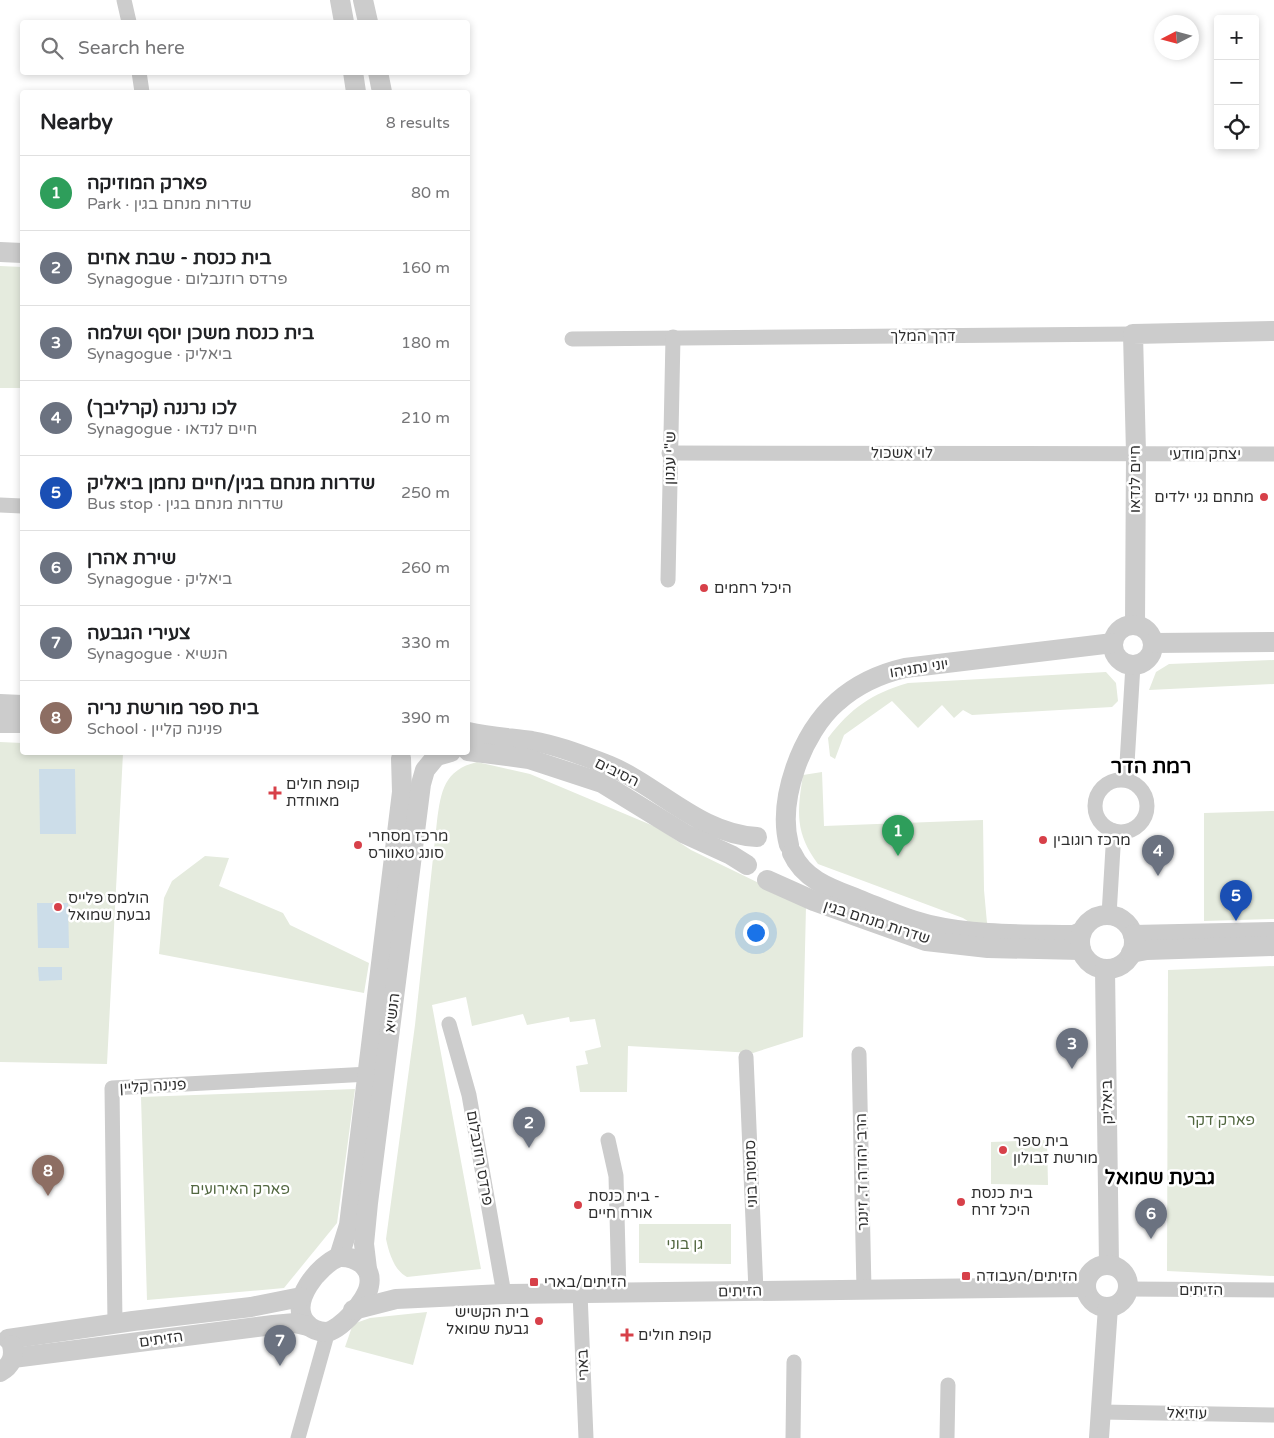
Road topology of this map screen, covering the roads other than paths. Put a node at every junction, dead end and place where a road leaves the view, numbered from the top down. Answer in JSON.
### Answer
{"nodes":[{"id":1,"x":124,"y":0,"type":"edge"},
{"id":2,"x":340,"y":0,"type":"edge"},
{"id":3,"x":363,"y":0,"type":"edge"},
{"id":4,"x":129,"y":20,"type":"edge"},
{"id":5,"x":344,"y":20,"type":"edge"},
{"id":6,"x":368,"y":20,"type":"edge"},
{"id":7,"x":139,"y":75,"type":"edge"},
{"id":8,"x":353,"y":75,"type":"edge"},
{"id":9,"x":379,"y":75,"type":"edge"},
{"id":10,"x":142,"y":90,"type":"edge"},
{"id":11,"x":356,"y":90,"type":"edge"},
{"id":12,"x":382,"y":90,"type":"edge"},
{"id":13,"x":0,"y":252,"type":"edge"},
{"id":14,"x":20,"y":253,"type":"edge"},
{"id":15,"x":1274,"y":331,"type":"edge"},
{"id":16,"x":1132,"y":334,"type":"junction"},
{"id":17,"x":673,"y":337,"type":"junction"},
{"id":18,"x":572,"y":339,"type":"dead end"},
{"id":19,"x":669,"y":453,"type":"junction"},
{"id":20,"x":1136,"y":453,"type":"junction"},
{"id":21,"x":1274,"y":454,"type":"edge"},
{"id":22,"x":0,"y":505,"type":"edge"},
{"id":23,"x":20,"y":506,"type":"edge"},
{"id":24,"x":668,"y":580,"type":"dead end"},
{"id":25,"x":1135,"y":625,"type":"junction"},
{"id":26,"x":1274,"y":642,"type":"edge"},
{"id":27,"x":1154,"y":643,"type":"junction"},
{"id":28,"x":1114,"y":644,"type":"junction"},
{"id":29,"x":1133,"y":665,"type":"junction"},
{"id":30,"x":0,"y":704,"type":"edge"},
{"id":31,"x":20,"y":705,"type":"edge"},
{"id":32,"x":0,"y":722,"type":"edge"},
{"id":33,"x":20,"y":723,"type":"edge"},
{"id":34,"x":470,"y":732,"type":"edge"},
{"id":35,"x":470,"y":751,"type":"edge"},
{"id":36,"x":398,"y":755,"type":"edge"},
{"id":37,"x":441,"y":755,"type":"edge"},
{"id":38,"x":1126,"y":780,"type":"junction"},
{"id":39,"x":788,"y":793,"type":"junction"},
{"id":40,"x":1114,"y":831,"type":"junction"},
{"id":41,"x":761,"y":835,"type":"junction"},
{"id":42,"x":790,"y":849,"type":"junction"},
{"id":43,"x":747,"y":865,"type":"junction"},
{"id":44,"x":767,"y":880,"type":"junction"},
{"id":45,"x":1109,"y":915,"type":"junction"},
{"id":46,"x":1274,"y":932,"type":"edge"},
{"id":47,"x":1081,"y":941,"type":"junction"},
{"id":48,"x":1132,"y":944,"type":"junction"},
{"id":49,"x":1274,"y":946,"type":"edge"},
{"id":50,"x":1105,"y":969,"type":"junction"},
{"id":51,"x":449,"y":1024,"type":"dead end"},
{"id":52,"x":859,"y":1054,"type":"dead end"},
{"id":53,"x":746,"y":1057,"type":"dead end"},
{"id":54,"x":368,"y":1074,"type":"junction"},
{"id":55,"x":608,"y":1140,"type":"dead end"},
{"id":56,"x":339,"y":1257,"type":"junction"},
{"id":57,"x":1109,"y":1265,"type":"junction"},
{"id":58,"x":368,"y":1278,"type":"junction"},
{"id":59,"x":1085,"y":1287,"type":"junction"},
{"id":60,"x":1128,"y":1289,"type":"junction"},
{"id":61,"x":864,"y":1290,"type":"junction"},
{"id":62,"x":1274,"y":1290,"type":"edge"},
{"id":63,"x":756,"y":1291,"type":"junction"},
{"id":64,"x":619,"y":1292,"type":"junction"},
{"id":65,"x":580,"y":1293,"type":"junction"},
{"id":66,"x":504,"y":1294,"type":"junction"},
{"id":67,"x":301,"y":1297,"type":"junction"},
{"id":68,"x":396,"y":1299,"type":"junction"},
{"id":69,"x":1108,"y":1307,"type":"junction"},
{"id":70,"x":354,"y":1310,"type":"junction"},
{"id":71,"x":115,"y":1323,"type":"junction"},
{"id":72,"x":308,"y":1326,"type":"junction"},
{"id":73,"x":328,"y":1331,"type":"junction"},
{"id":74,"x":5,"y":1351,"type":"edge"},
{"id":75,"x":794,"y":1362,"type":"dead end"},
{"id":76,"x":948,"y":1384,"type":"dead end"},
{"id":77,"x":1101,"y":1412,"type":"junction"},
{"id":78,"x":1274,"y":1415,"type":"edge"},
{"id":79,"x":298,"y":1438,"type":"edge"},
{"id":80,"x":586,"y":1438,"type":"edge"},
{"id":81,"x":794,"y":1438,"type":"edge"},
{"id":82,"x":947,"y":1438,"type":"edge"},
{"id":83,"x":1099,"y":1438,"type":"edge"}],
"edges":[{"from":1,"to":4,"type":"street"},
{"from":2,"to":5,"type":"street"},
{"from":3,"to":6,"type":"street"},
{"from":7,"to":10,"type":"street"},
{"from":8,"to":11,"type":"street"},
{"from":9,"to":12,"type":"street"},
{"from":13,"to":14,"type":"street"},
{"from":15,"to":16,"type":"street","name":"דרך המלך"},
{"from":16,"to":17,"type":"street","name":"דרך המלך"},
{"from":16,"to":20,"type":"street","name":"חיים לנדאו"},
{"from":17,"to":18,"type":"street","name":"דרך המלך"},
{"from":17,"to":19,"type":"street","name":"ש\"י עגנון"},
{"from":19,"to":20,"type":"street","name":"לוי אשכול"},
{"from":19,"to":24,"type":"street","name":"ש\"י עגנון"},
{"from":20,"to":21,"type":"street","name":"יצחק מודעי"},
{"from":20,"to":25,"type":"street","name":"חיים לנדאו"},
{"from":22,"to":23,"type":"street"},
{"from":25,"to":27,"type":"street"},
{"from":25,"to":28,"type":"street"},
{"from":26,"to":27,"type":"street"},
{"from":27,"to":29,"type":"street"},
{"from":28,"to":29,"type":"street"},
{"from":28,"to":39,"type":"street","name":"יוני נתניהו"},
{"from":29,"to":38,"type":"street"},
{"from":30,"to":31,"type":"street"},
{"from":32,"to":33,"type":"street"},
{"from":34,"to":41,"type":"street","name":"הסיבים"},
{"from":35,"to":43,"type":"street","name":"הסיבים"},
{"from":36,"to":37,"type":"street"},
{"from":36,"to":54,"type":"street","name":"הנשיא"},
{"from":37,"to":58,"type":"street","name":"הנשיא"},
{"from":38,"to":40,"type":"street"},
{"from":38,"to":40,"type":"street"},
{"from":39,"to":41,"type":"street","name":"יוני נתניהו"},
{"from":39,"to":42,"type":"street","name":"יוני נתניהו"},
{"from":40,"to":45,"type":"street"},
{"from":41,"to":42,"type":"street"},
{"from":41,"to":43,"type":"street"},
{"from":42,"to":44,"type":"street"},
{"from":42,"to":47,"type":"street","name":"שדרות מנחם בגין"},
{"from":43,"to":44,"type":"street"},
{"from":44,"to":47,"type":"street","name":"שדרות מנחם בגין"},
{"from":45,"to":47,"type":"street"},
{"from":45,"to":48,"type":"street"},
{"from":46,"to":48,"type":"street"},
{"from":47,"to":50,"type":"street"},
{"from":48,"to":49,"type":"street"},
{"from":48,"to":50,"type":"street"},
{"from":50,"to":57,"type":"street","name":"ביאליק"},
{"from":51,"to":66,"type":"street","name":"פרדס רוזנבלום"},
{"from":52,"to":61,"type":"street","name":"הרב יהודה ד. זינגר"},
{"from":53,"to":63,"type":"street","name":"סמטת בוני"},
{"from":54,"to":56,"type":"street","name":"הנשיא"},
{"from":54,"to":71,"type":"street","name":"פנינה קליין"},
{"from":55,"to":64,"type":"street"},
{"from":56,"to":58,"type":"street"},
{"from":56,"to":67,"type":"street"},
{"from":57,"to":59,"type":"street"},
{"from":57,"to":60,"type":"street"},
{"from":58,"to":68,"type":"street","name":"הזיתים"},
{"from":58,"to":70,"type":"street"},
{"from":59,"to":61,"type":"street","name":"הזיתים"},
{"from":59,"to":69,"type":"street"},
{"from":60,"to":62,"type":"street","name":"הזיתים"},
{"from":60,"to":69,"type":"street"},
{"from":61,"to":63,"type":"street","name":"הזיתים"},
{"from":63,"to":64,"type":"street","name":"הזיתים"},
{"from":64,"to":65,"type":"street","name":"הזיתים"},
{"from":65,"to":66,"type":"street","name":"הזיתים"},
{"from":65,"to":80,"type":"street","name":"בארי"},
{"from":66,"to":68,"type":"street","name":"הזיתים"},
{"from":67,"to":71,"type":"street","name":"הזיתים"},
{"from":67,"to":72,"type":"street"},
{"from":68,"to":70,"type":"street","name":"הזיתים"},
{"from":69,"to":77,"type":"street"},
{"from":70,"to":73,"type":"street"},
{"from":71,"to":74,"type":"street","name":"הזיתים"},
{"from":72,"to":73,"type":"street"},
{"from":72,"to":74,"type":"street","name":"הזיתים"},
{"from":73,"to":79,"type":"street"},
{"from":75,"to":81,"type":"street"},
{"from":76,"to":82,"type":"street"},
{"from":77,"to":78,"type":"street","name":"עוזיאל"},
{"from":77,"to":83,"type":"street"}]}
